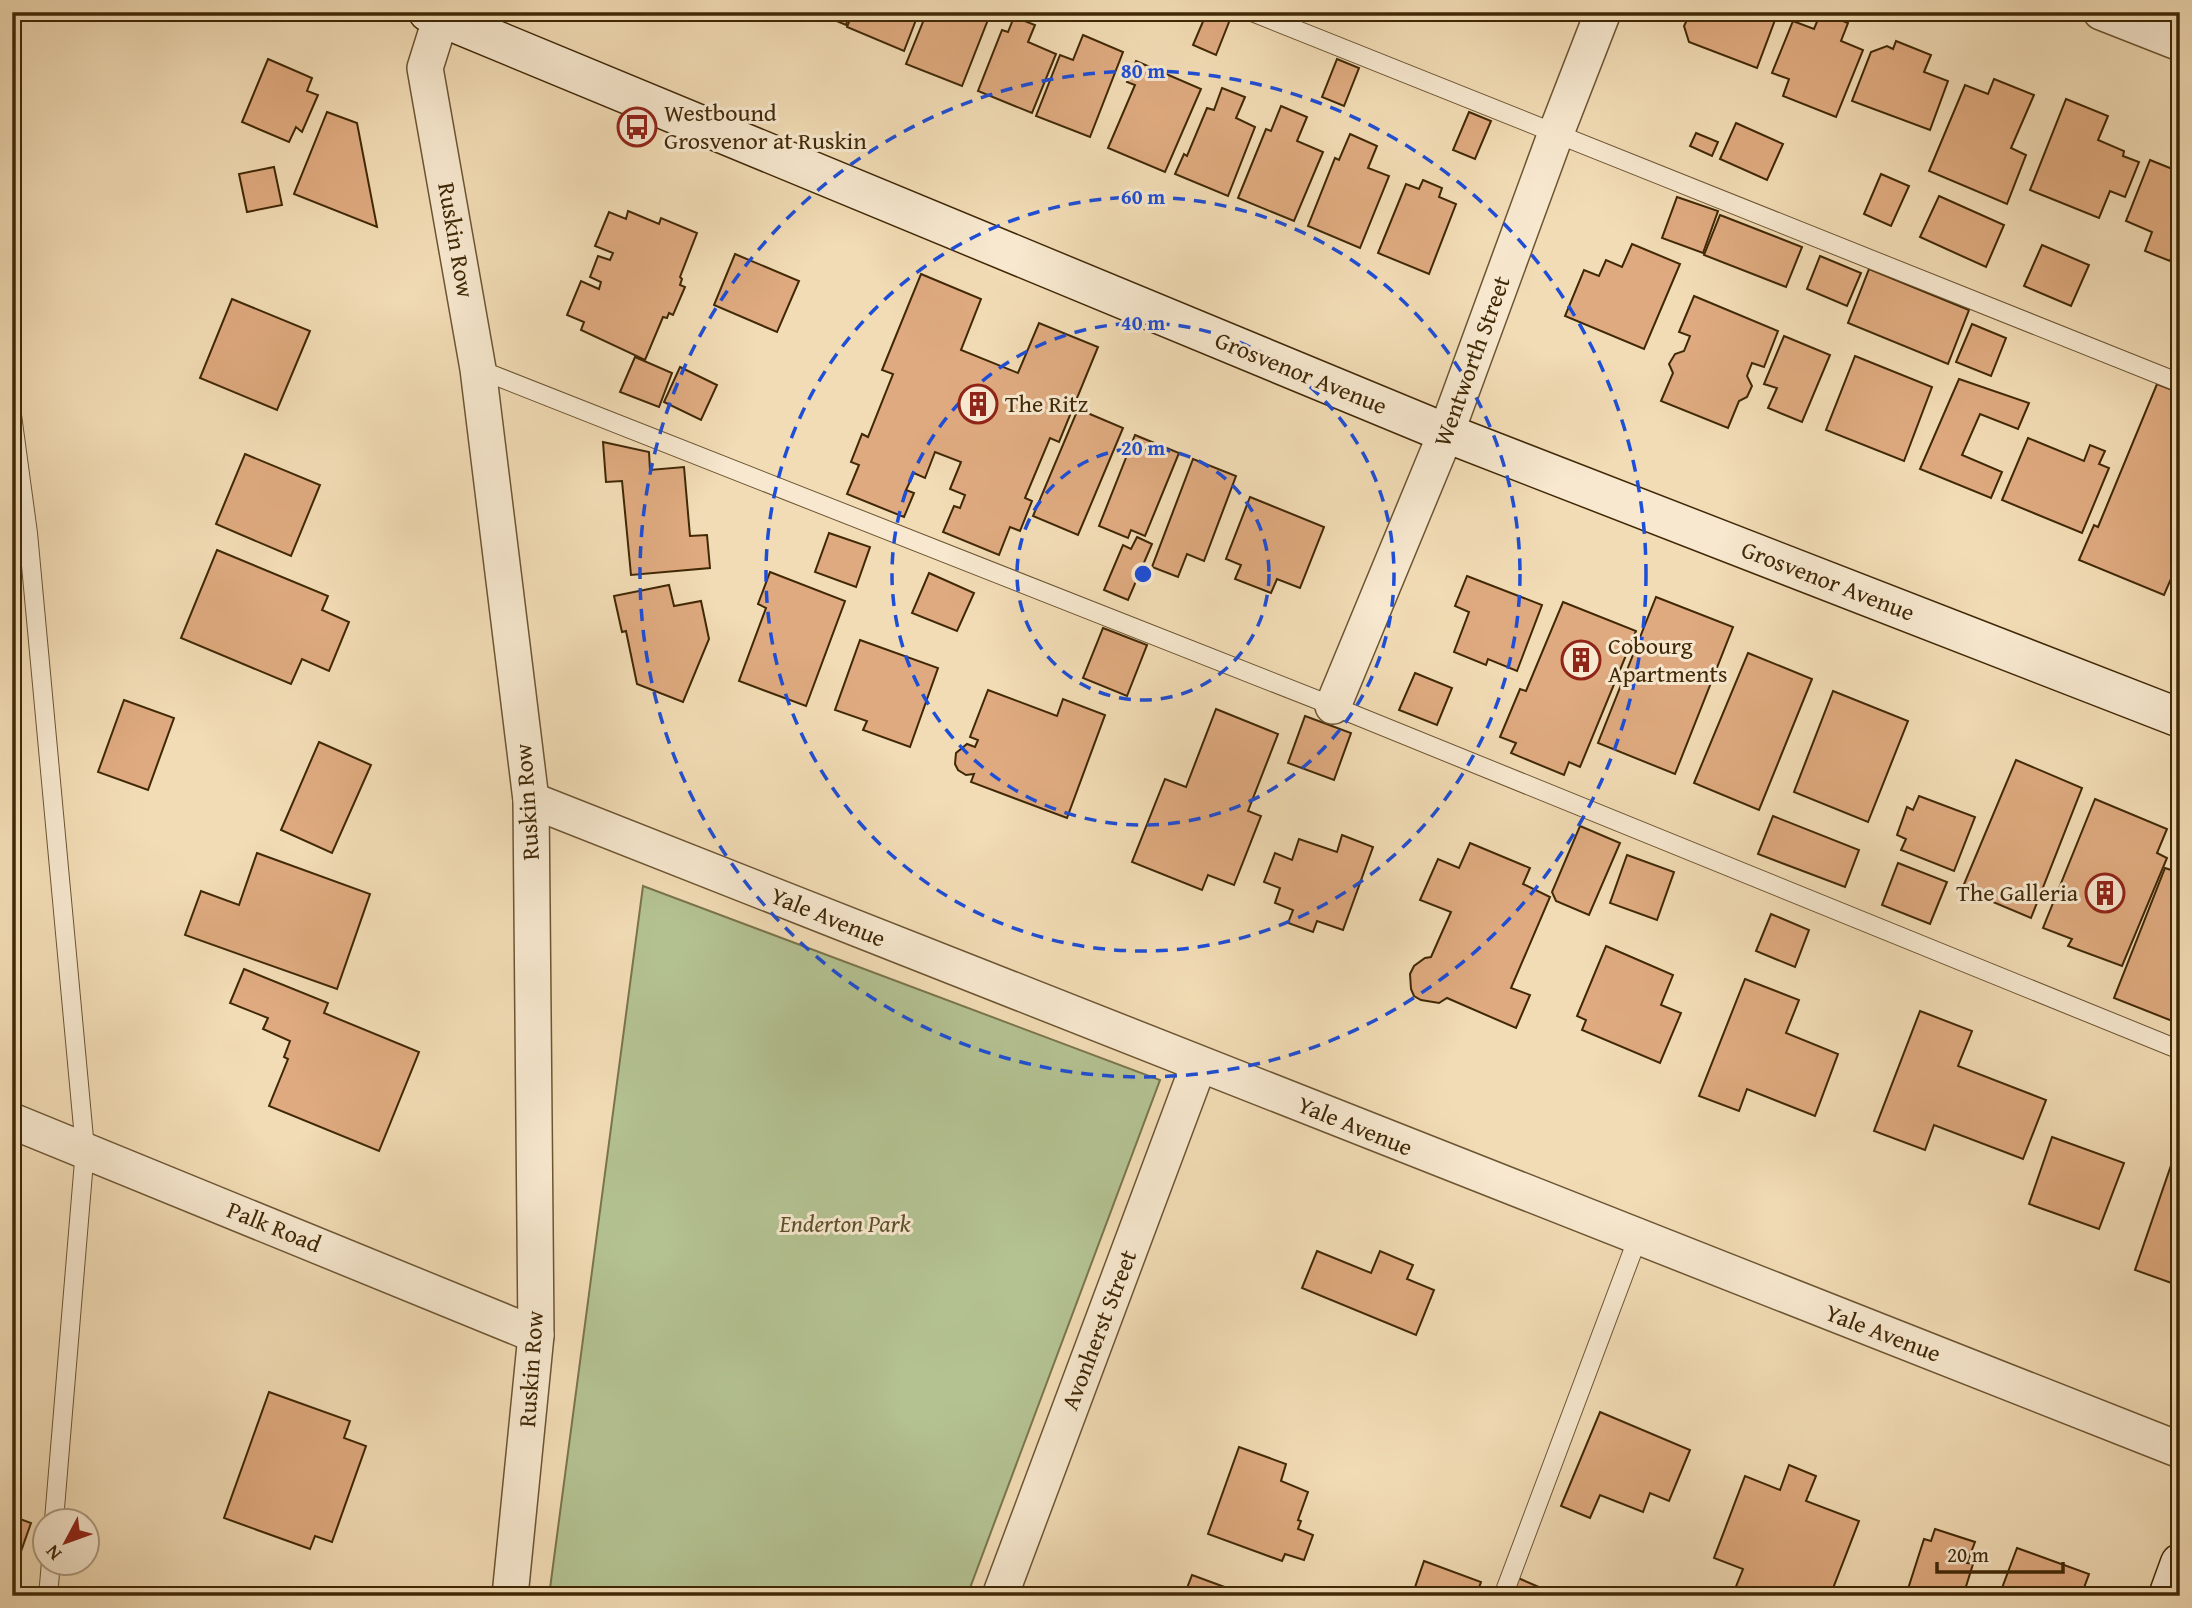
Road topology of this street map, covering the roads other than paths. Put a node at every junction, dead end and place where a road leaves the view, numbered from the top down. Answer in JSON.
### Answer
{"nodes":[{"id":1,"x":1252,"y":12,"type":"edge"},
{"id":2,"x":1603,"y":12,"type":"edge"},
{"id":3,"x":2101,"y":12,"type":"edge"},
{"id":4,"x":438,"y":14,"type":"edge"},
{"id":5,"x":2180,"y":43,"type":"edge"},
{"id":6,"x":1556,"y":133,"type":"junction"},
{"id":7,"x":478,"y":369,"type":"junction"},
{"id":8,"x":2180,"y":383,"type":"edge"},
{"id":9,"x":12,"y":415,"type":"edge"},
{"id":10,"x":1446,"y":433,"type":"junction"},
{"id":11,"x":1333,"y":706,"type":"junction"},
{"id":12,"x":2180,"y":718,"type":"edge"},
{"id":13,"x":531,"y":800,"type":"junction"},
{"id":14,"x":2180,"y":1050,"type":"edge"},
{"id":15,"x":1199,"y":1064,"type":"junction"},
{"id":16,"x":12,"y":1121,"type":"edge"},
{"id":17,"x":85,"y":1149,"type":"junction"},
{"id":18,"x":1638,"y":1237,"type":"junction"},
{"id":19,"x":536,"y":1335,"type":"junction"},
{"id":20,"x":2180,"y":1450,"type":"edge"},
{"id":21,"x":55,"y":1506,"type":"edge"},
{"id":22,"x":2180,"y":1563,"type":"edge"},
{"id":23,"x":50,"y":1576,"type":"edge"},
{"id":24,"x":48,"y":1596,"type":"edge"},
{"id":25,"x":510,"y":1596,"type":"edge"},
{"id":26,"x":1000,"y":1596,"type":"edge"},
{"id":27,"x":1503,"y":1596,"type":"edge"},
{"id":28,"x":2168,"y":1596,"type":"edge"}],
"edges":[{"from":1,"to":6,"type":"lane"},
{"from":2,"to":6,"type":"street","name":"Wentworth Street"},
{"from":3,"to":5,"type":"street"},
{"from":4,"to":7,"type":"street","name":"Ruskin Row"},
{"from":4,"to":10,"type":"street","name":"Grosvenor Avenue"},
{"from":6,"to":8,"type":"lane"},
{"from":6,"to":10,"type":"street","name":"Wentworth Street"},
{"from":7,"to":11,"type":"lane"},
{"from":7,"to":13,"type":"street","name":"Ruskin Row"},
{"from":9,"to":17,"type":"lane"},
{"from":10,"to":11,"type":"street","name":"Wentworth Street"},
{"from":10,"to":12,"type":"street","name":"Grosvenor Avenue"},
{"from":11,"to":14,"type":"lane"},
{"from":13,"to":15,"type":"street","name":"Yale Avenue"},
{"from":13,"to":19,"type":"street","name":"Ruskin Row"},
{"from":15,"to":18,"type":"street","name":"Yale Avenue"},
{"from":15,"to":26,"type":"street","name":"Avonherst Street"},
{"from":16,"to":17,"type":"street","name":"Palk Road"},
{"from":17,"to":19,"type":"street","name":"Palk Road"},
{"from":17,"to":21,"type":"lane"},
{"from":18,"to":20,"type":"street","name":"Yale Avenue"},
{"from":18,"to":27,"type":"lane"},
{"from":19,"to":25,"type":"street","name":"Ruskin Row"},
{"from":22,"to":28,"type":"street"},
{"from":23,"to":24,"type":"lane"}]}
